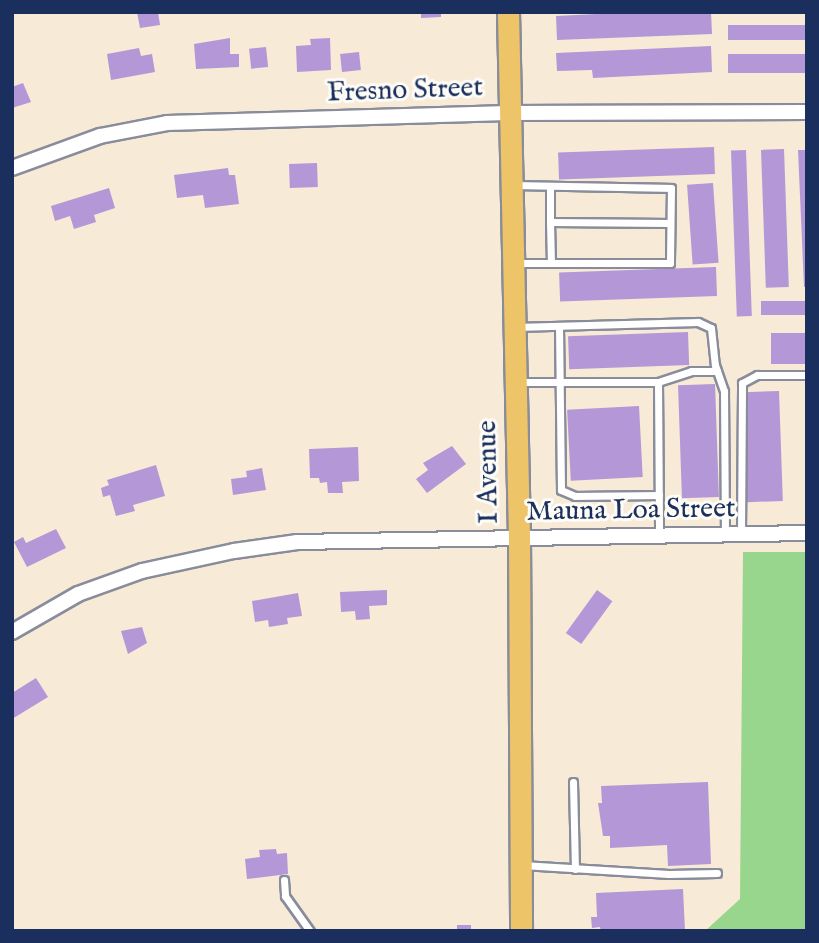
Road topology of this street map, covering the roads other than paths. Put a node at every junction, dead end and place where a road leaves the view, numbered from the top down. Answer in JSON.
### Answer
{"nodes":[{"id":1,"x":508,"y":12,"type":"edge"},
{"id":2,"x":807,"y":112,"type":"edge"},
{"id":3,"x":508,"y":113,"type":"junction"},
{"id":4,"x":12,"y":168,"type":"edge"},
{"id":5,"x":512,"y":185,"type":"junction"},
{"id":6,"x":550,"y":186,"type":"junction"},
{"id":7,"x":550,"y":222,"type":"junction"},
{"id":8,"x":670,"y":223,"type":"junction"},
{"id":9,"x":513,"y":263,"type":"junction"},
{"id":10,"x":551,"y":263,"type":"junction"},
{"id":11,"x":559,"y":326,"type":"junction"},
{"id":12,"x":514,"y":327,"type":"junction"},
{"id":13,"x":717,"y":371,"type":"junction"},
{"id":14,"x":807,"y":375,"type":"edge"},
{"id":15,"x":516,"y":382,"type":"junction"},
{"id":16,"x":559,"y":382,"type":"junction"},
{"id":17,"x":657,"y":382,"type":"junction"},
{"id":18,"x":659,"y":495,"type":"junction"},
{"id":19,"x":807,"y":533,"type":"edge"},
{"id":20,"x":725,"y":534,"type":"junction"},
{"id":21,"x":741,"y":534,"type":"junction"},
{"id":22,"x":659,"y":535,"type":"junction"},
{"id":23,"x":519,"y":537,"type":"junction"},
{"id":24,"x":12,"y":632,"type":"edge"},
{"id":25,"x":573,"y":782,"type":"dead end"},
{"id":26,"x":522,"y":865,"type":"junction"},
{"id":27,"x":575,"y":869,"type":"junction"},
{"id":28,"x":717,"y":873,"type":"dead end"},
{"id":29,"x":284,"y":880,"type":"dead end"},
{"id":30,"x":310,"y":931,"type":"edge"},
{"id":31,"x":521,"y":931,"type":"edge"}],
"edges":[{"from":1,"to":3,"type":"main road","name":"I Avenue"},
{"from":2,"to":3,"type":"street","name":"Fresno Street"},
{"from":3,"to":4,"type":"street","name":"Fresno Street"},
{"from":3,"to":5,"type":"main road","name":"I Avenue"},
{"from":5,"to":6,"type":"lane"},
{"from":5,"to":9,"type":"main road","name":"I Avenue"},
{"from":6,"to":7,"type":"lane"},
{"from":6,"to":8,"type":"lane"},
{"from":7,"to":8,"type":"lane"},
{"from":7,"to":10,"type":"lane"},
{"from":8,"to":10,"type":"lane"},
{"from":9,"to":10,"type":"lane"},
{"from":9,"to":12,"type":"main road","name":"I Avenue"},
{"from":11,"to":12,"type":"lane"},
{"from":11,"to":13,"type":"lane"},
{"from":11,"to":16,"type":"lane"},
{"from":12,"to":15,"type":"main road","name":"I Avenue"},
{"from":13,"to":17,"type":"lane"},
{"from":13,"to":20,"type":"lane"},
{"from":14,"to":21,"type":"lane"},
{"from":15,"to":16,"type":"lane"},
{"from":15,"to":23,"type":"main road","name":"I Avenue"},
{"from":16,"to":17,"type":"lane"},
{"from":16,"to":18,"type":"lane"},
{"from":17,"to":18,"type":"lane"},
{"from":18,"to":22,"type":"lane"},
{"from":19,"to":21,"type":"street","name":"Mauna Loa Street"},
{"from":20,"to":21,"type":"street","name":"Mauna Loa Street"},
{"from":20,"to":22,"type":"street","name":"Mauna Loa Street"},
{"from":22,"to":23,"type":"street","name":"Mauna Loa Street"},
{"from":23,"to":24,"type":"street","name":"Mauna Loa Street"},
{"from":23,"to":26,"type":"main road","name":"I Avenue"},
{"from":25,"to":27,"type":"lane"},
{"from":26,"to":27,"type":"lane"},
{"from":26,"to":31,"type":"main road","name":"I Avenue"},
{"from":27,"to":28,"type":"lane"},
{"from":29,"to":30,"type":"lane"}]}
